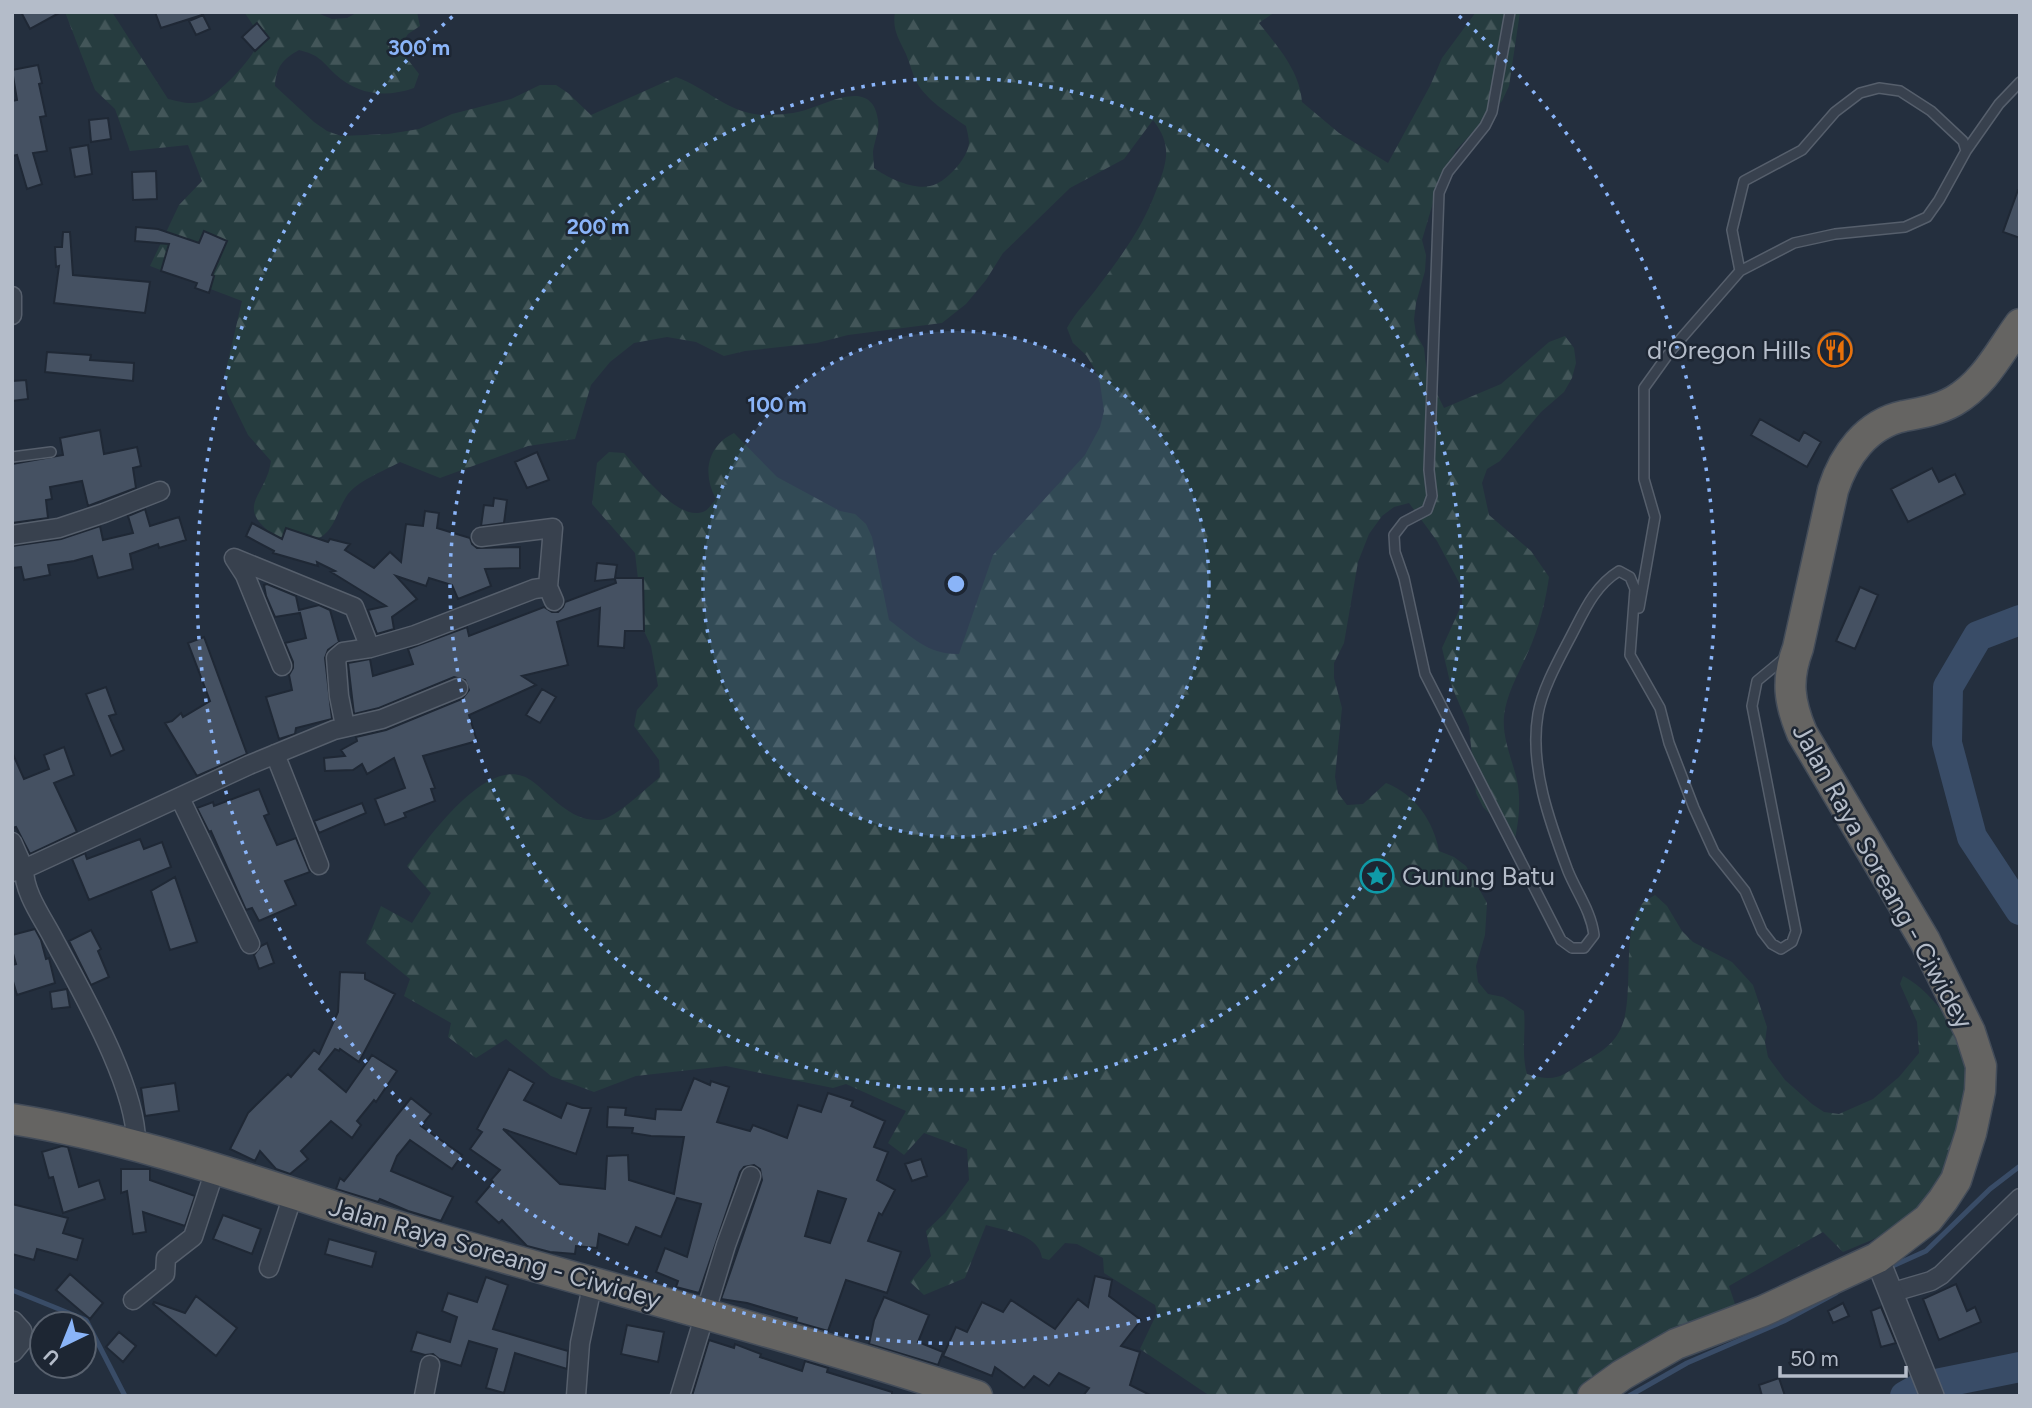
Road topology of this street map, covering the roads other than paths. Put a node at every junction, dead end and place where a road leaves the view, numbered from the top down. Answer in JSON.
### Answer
{"nodes":[{"id":1,"x":1510,"y":12,"type":"edge"},
{"id":2,"x":2020,"y":82,"type":"edge"},
{"id":3,"x":1966,"y":151,"type":"junction"},
{"id":4,"x":1740,"y":271,"type":"junction"},
{"id":5,"x":12,"y":297,"type":"edge"},
{"id":6,"x":12,"y":315,"type":"edge"},
{"id":7,"x":2020,"y":324,"type":"edge"},
{"id":8,"x":51,"y":452,"type":"dead end"},
{"id":9,"x":12,"y":457,"type":"edge"},
{"id":10,"x":160,"y":491,"type":"dead end"},
{"id":11,"x":12,"y":535,"type":"edge"},
{"id":12,"x":481,"y":537,"type":"dead end"},
{"id":13,"x":370,"y":648,"type":"junction"},
{"id":14,"x":1798,"y":648,"type":"junction"},
{"id":15,"x":1630,"y":655,"type":"junction"},
{"id":16,"x":282,"y":666,"type":"dead end"},
{"id":17,"x":458,"y":688,"type":"dead end"},
{"id":18,"x":345,"y":726,"type":"junction"},
{"id":19,"x":275,"y":754,"type":"junction"},
{"id":20,"x":180,"y":798,"type":"junction"},
{"id":21,"x":12,"y":842,"type":"edge"},
{"id":22,"x":319,"y":865,"type":"dead end"},
{"id":23,"x":18,"y":871,"type":"edge"},
{"id":24,"x":250,"y":944,"type":"dead end"},
{"id":25,"x":12,"y":1119,"type":"edge"},
{"id":26,"x":136,"y":1145,"type":"junction"},
{"id":27,"x":215,"y":1170,"type":"junction"},
{"id":28,"x":751,"y":1176,"type":"dead end"},
{"id":29,"x":293,"y":1195,"type":"junction"},
{"id":30,"x":2020,"y":1198,"type":"edge"},
{"id":31,"x":269,"y":1268,"type":"dead end"},
{"id":32,"x":1883,"y":1273,"type":"junction"},
{"id":33,"x":593,"y":1282,"type":"junction"},
{"id":34,"x":133,"y":1300,"type":"dead end"},
{"id":35,"x":706,"y":1314,"type":"junction"},
{"id":36,"x":12,"y":1323,"type":"edge"},
{"id":37,"x":12,"y":1350,"type":"edge"},
{"id":38,"x":430,"y":1365,"type":"dead end"},
{"id":39,"x":424,"y":1396,"type":"edge"},
{"id":40,"x":576,"y":1396,"type":"edge"},
{"id":41,"x":680,"y":1396,"type":"edge"},
{"id":42,"x":977,"y":1396,"type":"edge"},
{"id":43,"x":1593,"y":1396,"type":"edge"},
{"id":44,"x":1932,"y":1396,"type":"edge"}],
"edges":[{"from":1,"to":15,"type":"lane"},
{"from":2,"to":3,"type":"lane"},
{"from":3,"to":4,"type":"lane"},
{"from":3,"to":4,"type":"lane"},
{"from":4,"to":15,"type":"lane"},
{"from":5,"to":6,"type":"street"},
{"from":7,"to":14,"type":"highway","name":"Jalan Raya Soreang - Ciwidey"},
{"from":8,"to":9,"type":"lane"},
{"from":10,"to":11,"type":"street"},
{"from":12,"to":13,"type":"street"},
{"from":13,"to":16,"type":"street"},
{"from":13,"to":18,"type":"street"},
{"from":14,"to":15,"type":"lane"},
{"from":14,"to":32,"type":"highway","name":"Jalan Raya Soreang - Ciwidey"},
{"from":17,"to":18,"type":"street"},
{"from":18,"to":19,"type":"street"},
{"from":19,"to":20,"type":"street"},
{"from":19,"to":22,"type":"street"},
{"from":20,"to":23,"type":"street"},
{"from":20,"to":24,"type":"street"},
{"from":21,"to":23,"type":"street"},
{"from":23,"to":26,"type":"street"},
{"from":25,"to":26,"type":"highway","name":"Jalan Raya Soreang - Ciwidey"},
{"from":26,"to":27,"type":"highway","name":"Jalan Raya Soreang - Ciwidey"},
{"from":27,"to":29,"type":"highway","name":"Jalan Raya Soreang - Ciwidey"},
{"from":27,"to":34,"type":"street"},
{"from":28,"to":35,"type":"street"},
{"from":29,"to":31,"type":"street"},
{"from":29,"to":33,"type":"highway","name":"Jalan Raya Soreang - Ciwidey"},
{"from":30,"to":32,"type":"street"},
{"from":32,"to":43,"type":"highway","name":"Jalan Raya Soreang - Ciwidey"},
{"from":32,"to":44,"type":"street"},
{"from":33,"to":35,"type":"highway","name":"Jalan Raya Soreang - Ciwidey"},
{"from":33,"to":40,"type":"street"},
{"from":35,"to":41,"type":"street"},
{"from":35,"to":42,"type":"highway","name":"Jalan Raya Soreang - Ciwidey"},
{"from":36,"to":37,"type":"street"},
{"from":38,"to":39,"type":"street"}]}
